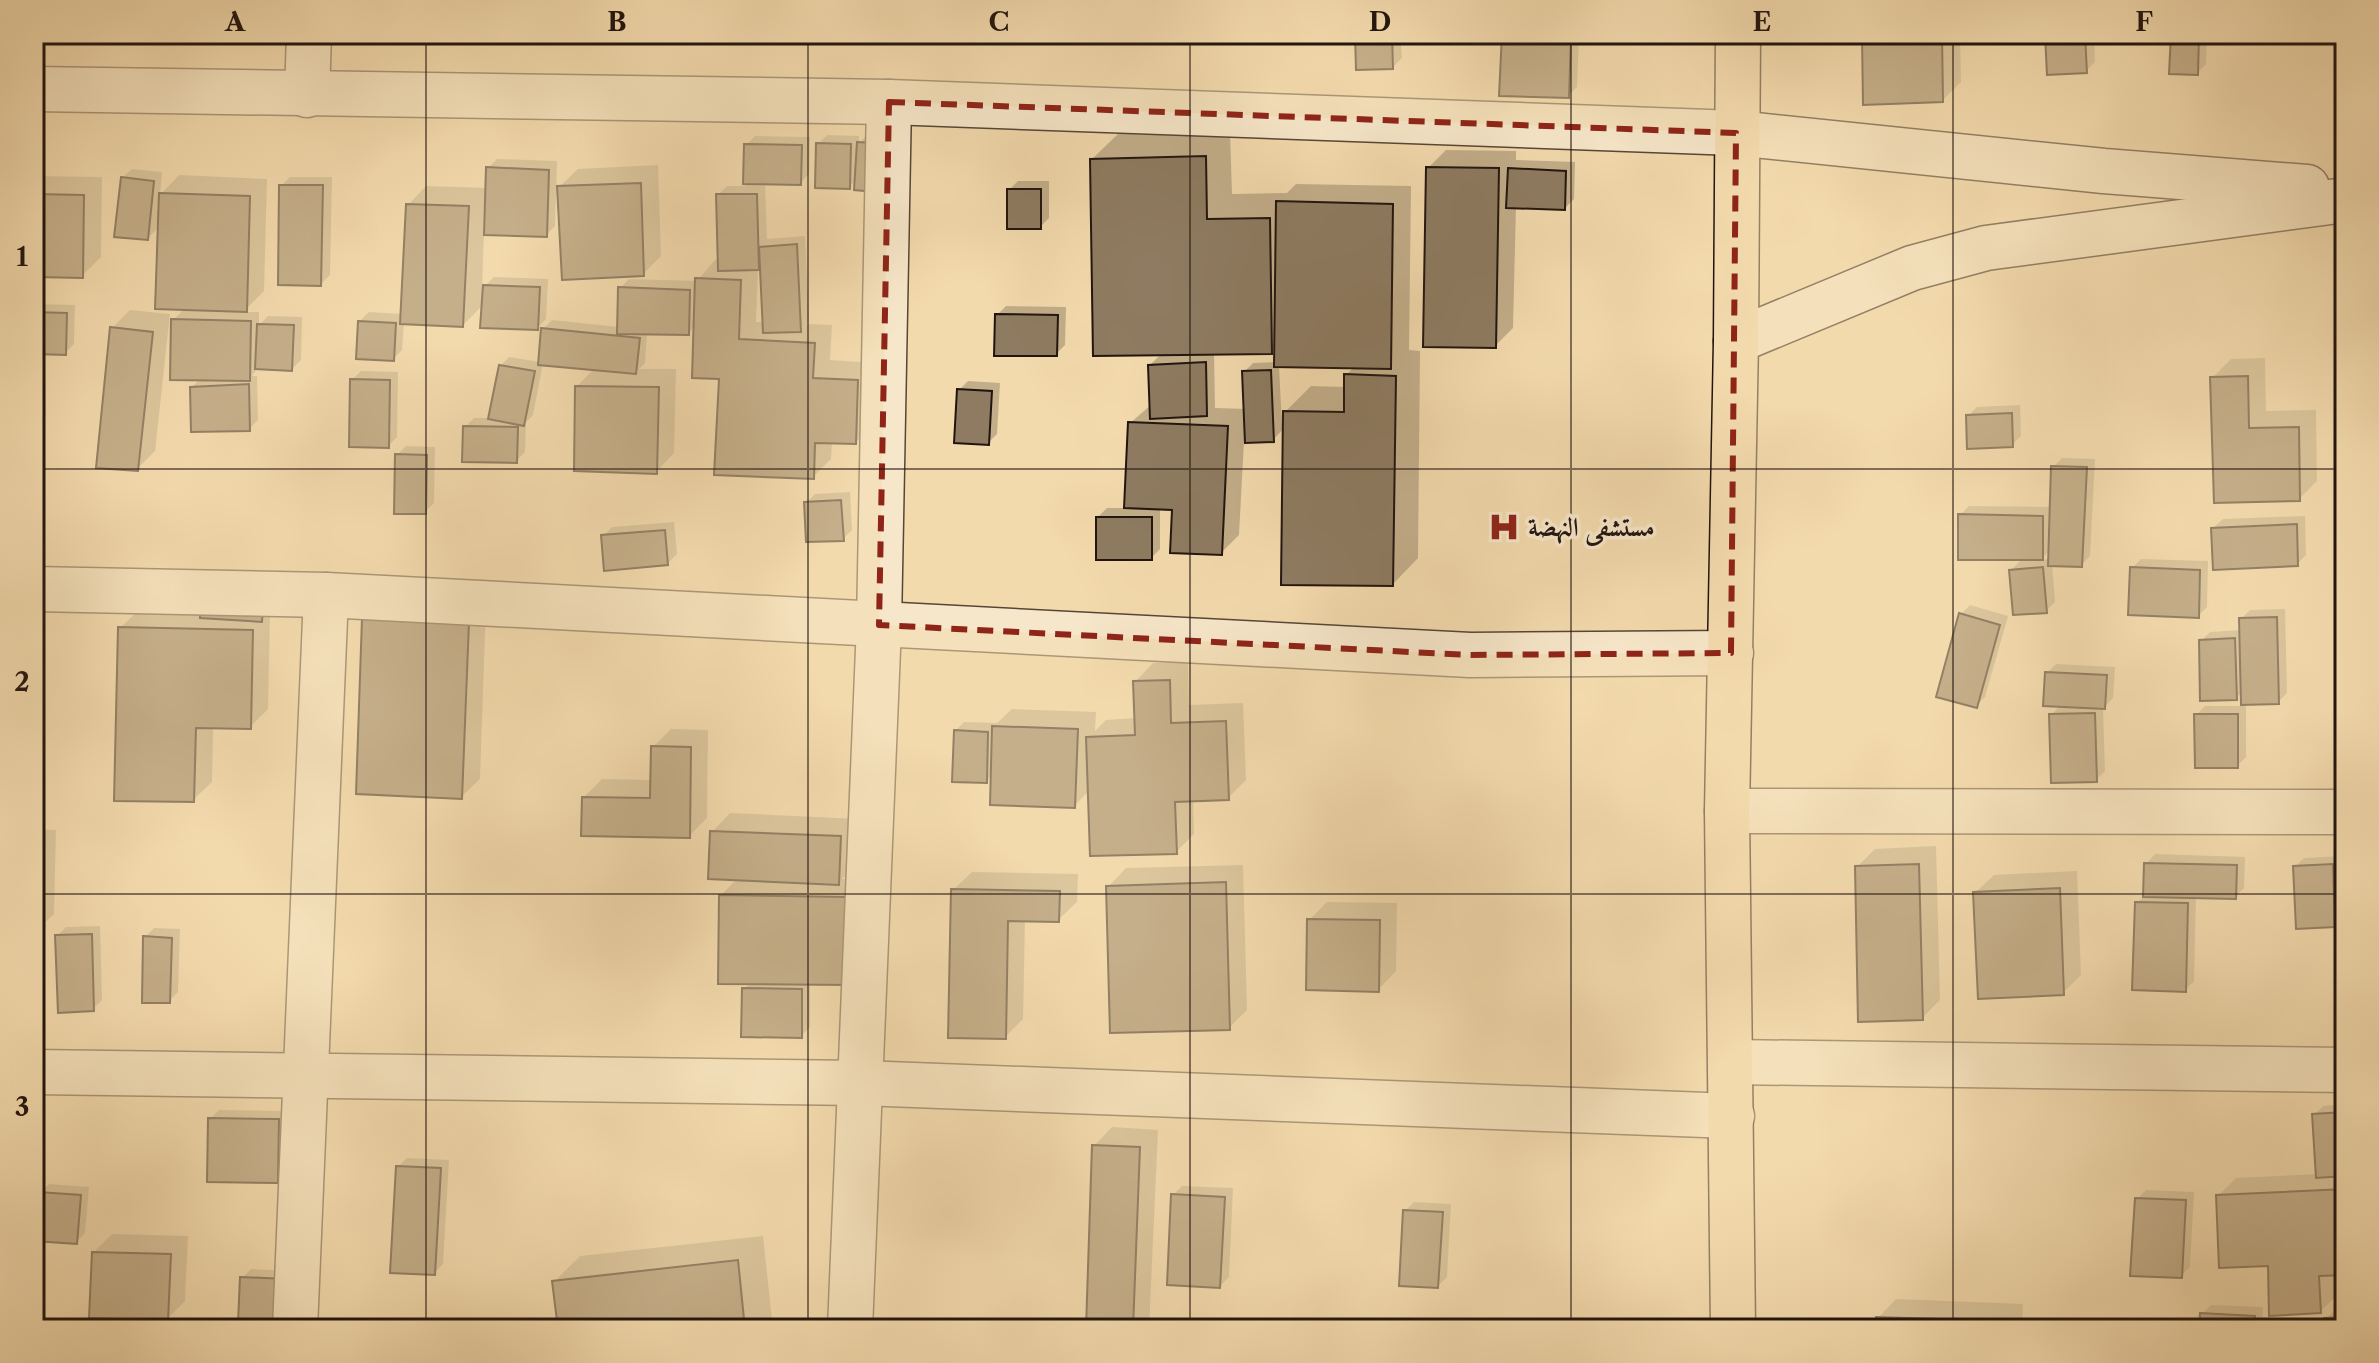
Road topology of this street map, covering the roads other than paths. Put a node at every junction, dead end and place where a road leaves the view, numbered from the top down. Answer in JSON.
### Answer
{"nodes":[{"id":1,"x":309,"y":34,"type":"edge"},
{"id":2,"x":1738,"y":34,"type":"edge"},
{"id":3,"x":34,"y":89,"type":"edge"},
{"id":4,"x":307,"y":95,"type":"junction"},
{"id":5,"x":889,"y":102,"type":"junction"},
{"id":6,"x":1736,"y":133,"type":"junction"},
{"id":7,"x":2345,"y":190,"type":"edge"},
{"id":8,"x":2345,"y":200,"type":"edge"},
{"id":9,"x":1736,"y":341,"type":"junction"},
{"id":10,"x":34,"y":589,"type":"edge"},
{"id":11,"x":326,"y":595,"type":"junction"},
{"id":12,"x":879,"y":625,"type":"junction"},
{"id":13,"x":1731,"y":653,"type":"junction"},
{"id":14,"x":1727,"y":811,"type":"junction"},
{"id":15,"x":2345,"y":812,"type":"edge"},
{"id":16,"x":1731,"y":1062,"type":"junction"},
{"id":17,"x":2345,"y":1070,"type":"edge"},
{"id":18,"x":34,"y":1072,"type":"edge"},
{"id":19,"x":305,"y":1078,"type":"junction"},
{"id":20,"x":861,"y":1083,"type":"junction"},
{"id":21,"x":1732,"y":1116,"type":"junction"},
{"id":22,"x":295,"y":1329,"type":"edge"},
{"id":23,"x":850,"y":1329,"type":"edge"},
{"id":24,"x":1733,"y":1329,"type":"edge"}],
"edges":[{"from":1,"to":4,"type":"street"},
{"from":2,"to":6,"type":"highway"},
{"from":3,"to":4,"type":"street"},
{"from":4,"to":5,"type":"street"},
{"from":5,"to":6,"type":"street"},
{"from":5,"to":12,"type":"street"},
{"from":6,"to":7,"type":"street"},
{"from":6,"to":9,"type":"highway"},
{"from":8,"to":9,"type":"street"},
{"from":9,"to":13,"type":"highway"},
{"from":10,"to":11,"type":"street"},
{"from":11,"to":12,"type":"street"},
{"from":11,"to":19,"type":"street"},
{"from":12,"to":13,"type":"street"},
{"from":12,"to":20,"type":"street"},
{"from":13,"to":14,"type":"highway"},
{"from":14,"to":15,"type":"street"},
{"from":14,"to":16,"type":"highway"},
{"from":16,"to":17,"type":"street"},
{"from":16,"to":21,"type":"highway"},
{"from":18,"to":19,"type":"street"},
{"from":19,"to":20,"type":"street"},
{"from":19,"to":22,"type":"street"},
{"from":20,"to":21,"type":"street"},
{"from":20,"to":23,"type":"street"},
{"from":21,"to":24,"type":"highway"}]}
